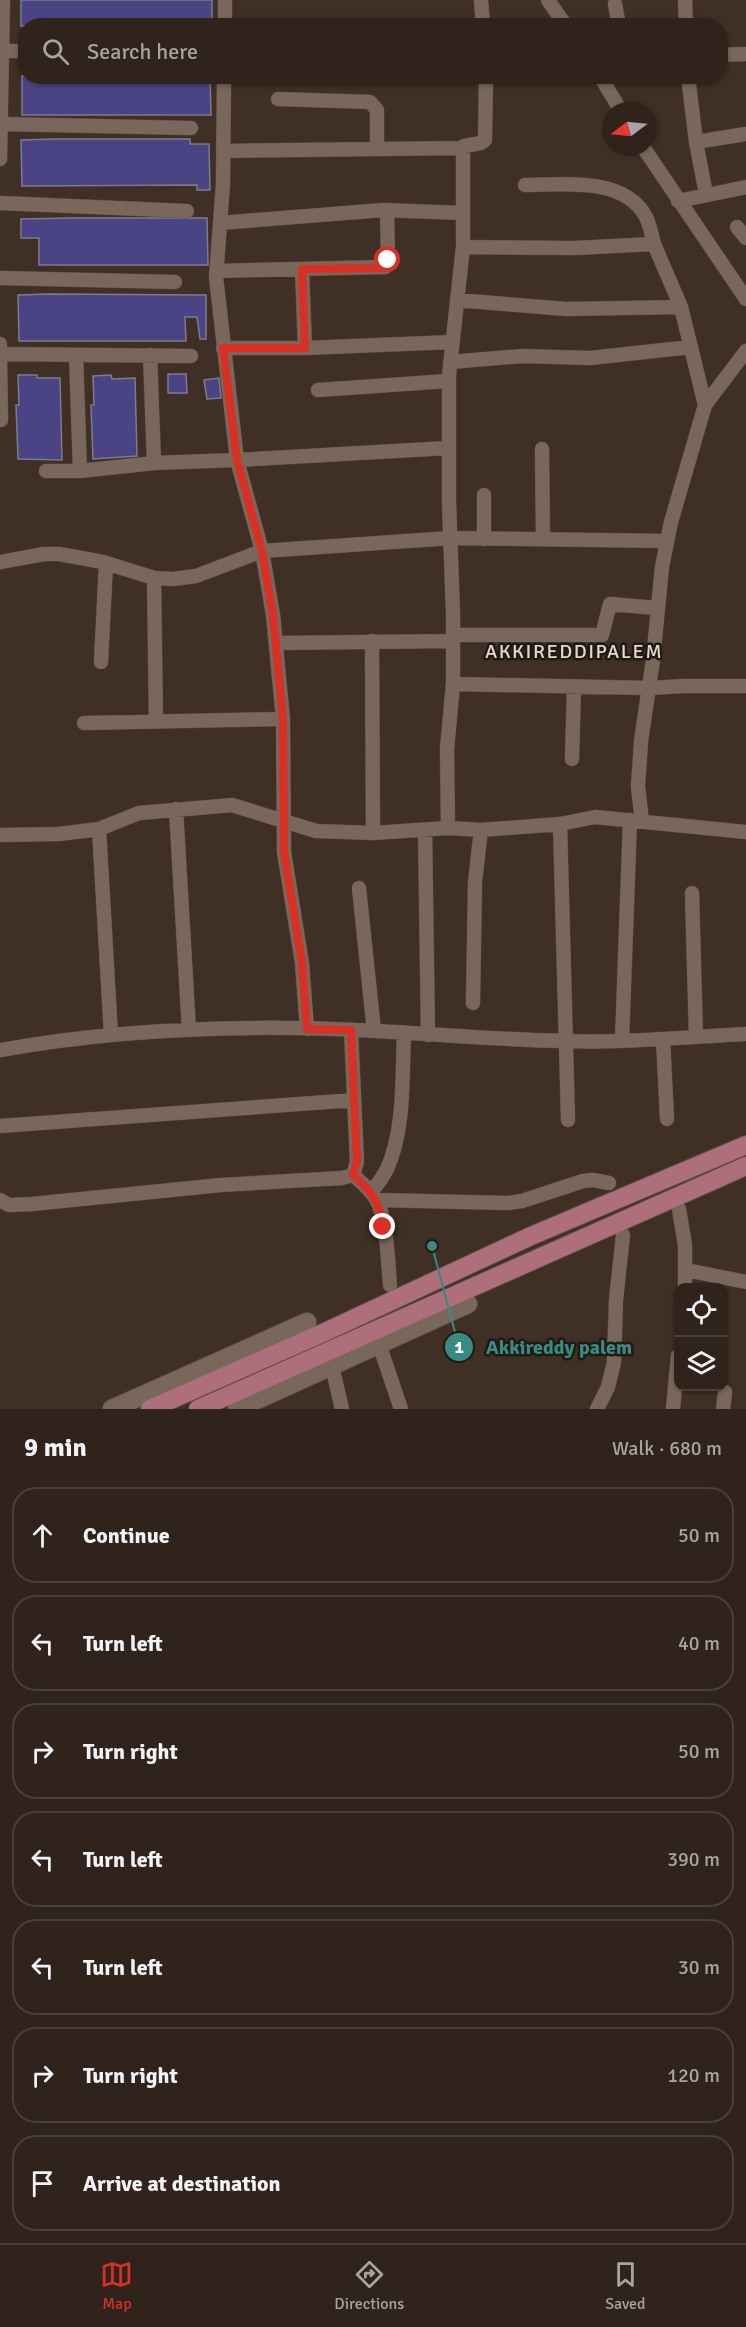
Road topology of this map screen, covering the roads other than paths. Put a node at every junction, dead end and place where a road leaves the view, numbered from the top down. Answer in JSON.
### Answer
{"nodes":[{"id":1,"x":3,"y":0,"type":"edge"},
{"id":2,"x":225,"y":0,"type":"edge"},
{"id":3,"x":482,"y":0,"type":"edge"},
{"id":4,"x":548,"y":0,"type":"edge"},
{"id":5,"x":685,"y":0,"type":"edge"},
{"id":6,"x":615,"y":4,"type":"dead end"},
{"id":7,"x":225,"y":18,"type":"edge"},
{"id":8,"x":483,"y":18,"type":"edge"},
{"id":9,"x":560,"y":18,"type":"edge"},
{"id":10,"x":618,"y":18,"type":"edge"},
{"id":11,"x":686,"y":18,"type":"edge"},
{"id":12,"x":2,"y":51,"type":"junction"},
{"id":13,"x":18,"y":51,"type":"edge"},
{"id":14,"x":746,"y":54,"type":"edge"},
{"id":15,"x":728,"y":55,"type":"edge"},
{"id":16,"x":224,"y":84,"type":"edge"},
{"id":17,"x":486,"y":84,"type":"edge"},
{"id":18,"x":605,"y":84,"type":"edge"},
{"id":19,"x":689,"y":84,"type":"edge"},
{"id":20,"x":278,"y":99,"type":"dead end"},
{"id":21,"x":616,"y":102,"type":"edge"},
{"id":22,"x":0,"y":124,"type":"edge"},
{"id":23,"x":191,"y":128,"type":"dead end"},
{"id":24,"x":746,"y":134,"type":"edge"},
{"id":25,"x":696,"y":142,"type":"junction"},
{"id":26,"x":463,"y":148,"type":"junction"},
{"id":27,"x":377,"y":149,"type":"junction"},
{"id":28,"x":223,"y":151,"type":"junction"},
{"id":29,"x":649,"y":156,"type":"edge"},
{"id":30,"x":0,"y":159,"type":"edge"},
{"id":31,"x":525,"y":185,"type":"dead end"},
{"id":32,"x":746,"y":187,"type":"edge"},
{"id":33,"x":706,"y":194,"type":"junction"},
{"id":34,"x":678,"y":201,"type":"junction"},
{"id":35,"x":0,"y":203,"type":"edge"},
{"id":36,"x":387,"y":210,"type":"junction"},
{"id":37,"x":188,"y":211,"type":"dead end"},
{"id":38,"x":463,"y":213,"type":"junction"},
{"id":39,"x":220,"y":223,"type":"junction"},
{"id":40,"x":654,"y":244,"type":"junction"},
{"id":41,"x":463,"y":247,"type":"junction"},
{"id":42,"x":302,"y":269,"type":"junction"},
{"id":43,"x":217,"y":271,"type":"junction"},
{"id":44,"x":0,"y":278,"type":"edge"},
{"id":45,"x":175,"y":282,"type":"dead end"},
{"id":46,"x":746,"y":299,"type":"edge"},
{"id":47,"x":457,"y":300,"type":"junction"},
{"id":48,"x":681,"y":307,"type":"junction"},
{"id":49,"x":452,"y":342,"type":"junction"},
{"id":50,"x":0,"y":344,"type":"edge"},
{"id":51,"x":691,"y":346,"type":"junction"},
{"id":52,"x":223,"y":348,"type":"junction"},
{"id":53,"x":305,"y":348,"type":"junction"},
{"id":54,"x":746,"y":351,"type":"edge"},
{"id":55,"x":0,"y":354,"type":"edge"},
{"id":56,"x":76,"y":355,"type":"junction"},
{"id":57,"x":150,"y":355,"type":"junction"},
{"id":58,"x":191,"y":356,"type":"dead end"},
{"id":59,"x":450,"y":362,"type":"junction"},
{"id":60,"x":448,"y":381,"type":"junction"},
{"id":61,"x":318,"y":390,"type":"dead end"},
{"id":62,"x":705,"y":405,"type":"junction"},
{"id":63,"x":1,"y":420,"type":"edge"},
{"id":64,"x":448,"y":448,"type":"junction"},
{"id":65,"x":542,"y":449,"type":"dead end"},
{"id":66,"x":237,"y":460,"type":"junction"},
{"id":67,"x":154,"y":463,"type":"junction"},
{"id":68,"x":46,"y":471,"type":"dead end"},
{"id":69,"x":80,"y":471,"type":"junction"},
{"id":70,"x":484,"y":495,"type":"dead end"},
{"id":71,"x":451,"y":538,"type":"junction"},
{"id":72,"x":484,"y":539,"type":"junction"},
{"id":73,"x":543,"y":539,"type":"junction"},
{"id":74,"x":667,"y":541,"type":"junction"},
{"id":75,"x":262,"y":551,"type":"junction"},
{"id":76,"x":0,"y":562,"type":"edge"},
{"id":77,"x":106,"y":563,"type":"junction"},
{"id":78,"x":154,"y":578,"type":"junction"},
{"id":79,"x":657,"y":608,"type":"junction"},
{"id":80,"x":453,"y":638,"type":"junction"},
{"id":81,"x":372,"y":642,"type":"junction"},
{"id":82,"x":276,"y":643,"type":"junction"},
{"id":83,"x":101,"y":662,"type":"dead end"},
{"id":84,"x":453,"y":684,"type":"junction"},
{"id":85,"x":746,"y":686,"type":"edge"},
{"id":86,"x":574,"y":687,"type":"junction"},
{"id":87,"x":649,"y":688,"type":"junction"},
{"id":88,"x":283,"y":719,"type":"junction"},
{"id":89,"x":156,"y":721,"type":"junction"},
{"id":90,"x":84,"y":723,"type":"dead end"},
{"id":91,"x":572,"y":759,"type":"dead end"},
{"id":92,"x":176,"y":809,"type":"junction"},
{"id":93,"x":283,"y":820,"type":"junction"},
{"id":94,"x":636,"y":820,"type":"junction"},
{"id":95,"x":560,"y":824,"type":"junction"},
{"id":96,"x":448,"y":828,"type":"junction"},
{"id":97,"x":99,"y":829,"type":"junction"},
{"id":98,"x":424,"y":830,"type":"junction"},
{"id":99,"x":481,"y":830,"type":"junction"},
{"id":100,"x":746,"y":832,"type":"edge"},
{"id":101,"x":373,"y":833,"type":"junction"},
{"id":102,"x":0,"y":835,"type":"edge"},
{"id":103,"x":359,"y":888,"type":"dead end"},
{"id":104,"x":692,"y":893,"type":"dead end"},
{"id":105,"x":473,"y":1003,"type":"dead end"},
{"id":106,"x":307,"y":1029,"type":"junction"},
{"id":107,"x":189,"y":1030,"type":"junction"},
{"id":108,"x":351,"y":1030,"type":"junction"},
{"id":109,"x":374,"y":1030,"type":"junction"},
{"id":110,"x":404,"y":1033,"type":"junction"},
{"id":111,"x":746,"y":1034,"type":"edge"},
{"id":112,"x":111,"y":1035,"type":"junction"},
{"id":113,"x":428,"y":1035,"type":"junction"},
{"id":114,"x":696,"y":1036,"type":"junction"},
{"id":115,"x":663,"y":1039,"type":"junction"},
{"id":116,"x":566,"y":1041,"type":"junction"},
{"id":117,"x":622,"y":1041,"type":"junction"},
{"id":118,"x":0,"y":1050,"type":"edge"},
{"id":119,"x":354,"y":1100,"type":"junction"},
{"id":120,"x":568,"y":1119,"type":"dead end"},
{"id":121,"x":667,"y":1119,"type":"dead end"},
{"id":122,"x":0,"y":1126,"type":"edge"},
{"id":123,"x":746,"y":1145,"type":"edge"},
{"id":124,"x":746,"y":1166,"type":"edge"},
{"id":125,"x":353,"y":1175,"type":"junction"},
{"id":126,"x":609,"y":1183,"type":"dead end"},
{"id":127,"x":374,"y":1196,"type":"junction"},
{"id":128,"x":0,"y":1200,"type":"edge"},
{"id":129,"x":679,"y":1209,"type":"dead end"},
{"id":130,"x":623,"y":1235,"type":"dead end"},
{"id":131,"x":686,"y":1270,"type":"junction"},
{"id":132,"x":746,"y":1282,"type":"edge"},
{"id":133,"x":685,"y":1283,"type":"edge"},
{"id":134,"x":390,"y":1285,"type":"dead end"},
{"id":135,"x":468,"y":1304,"type":"dead end"},
{"id":136,"x":307,"y":1322,"type":"dead end"},
{"id":137,"x":379,"y":1344,"type":"junction"},
{"id":138,"x":332,"y":1366,"type":"junction"},
{"id":139,"x":675,"y":1391,"type":"edge"},
{"id":140,"x":725,"y":1392,"type":"dead end"},
{"id":141,"x":112,"y":1409,"type":"edge"},
{"id":142,"x":150,"y":1409,"type":"edge"},
{"id":143,"x":198,"y":1409,"type":"edge"},
{"id":144,"x":237,"y":1409,"type":"edge"},
{"id":145,"x":342,"y":1409,"type":"edge"},
{"id":146,"x":401,"y":1409,"type":"edge"},
{"id":147,"x":597,"y":1409,"type":"edge"},
{"id":148,"x":673,"y":1409,"type":"edge"},
{"id":149,"x":723,"y":1409,"type":"edge"}],
"edges":[{"from":1,"to":12,"type":"street"},
{"from":2,"to":7,"type":"street"},
{"from":3,"to":8,"type":"street"},
{"from":4,"to":9,"type":"street"},
{"from":5,"to":11,"type":"street"},
{"from":6,"to":10,"type":"street"},
{"from":12,"to":13,"type":"street"},
{"from":12,"to":22,"type":"street"},
{"from":14,"to":15,"type":"street"},
{"from":16,"to":28,"type":"street"},
{"from":17,"to":26,"type":"street"},
{"from":18,"to":21,"type":"street"},
{"from":19,"to":25,"type":"street"},
{"from":20,"to":27,"type":"street"},
{"from":22,"to":23,"type":"street"},
{"from":22,"to":30,"type":"street"},
{"from":24,"to":25,"type":"street"},
{"from":25,"to":33,"type":"street"},
{"from":26,"to":27,"type":"street"},
{"from":26,"to":38,"type":"street"},
{"from":27,"to":28,"type":"street"},
{"from":28,"to":39,"type":"street"},
{"from":29,"to":34,"type":"street"},
{"from":31,"to":40,"type":"street"},
{"from":32,"to":33,"type":"street"},
{"from":33,"to":34,"type":"street"},
{"from":34,"to":46,"type":"street"},
{"from":35,"to":37,"type":"street"},
{"from":36,"to":38,"type":"street"},
{"from":36,"to":39,"type":"street"},
{"from":36,"to":42,"type":"street"},
{"from":38,"to":41,"type":"street"},
{"from":39,"to":43,"type":"street"},
{"from":40,"to":41,"type":"street"},
{"from":40,"to":48,"type":"street"},
{"from":41,"to":47,"type":"street"},
{"from":42,"to":43,"type":"street"},
{"from":42,"to":53,"type":"street"},
{"from":43,"to":52,"type":"street"},
{"from":44,"to":45,"type":"street"},
{"from":47,"to":48,"type":"street"},
{"from":47,"to":49,"type":"street"},
{"from":48,"to":51,"type":"street"},
{"from":49,"to":53,"type":"street"},
{"from":49,"to":59,"type":"street"},
{"from":50,"to":55,"type":"street"},
{"from":51,"to":59,"type":"street"},
{"from":51,"to":62,"type":"street"},
{"from":52,"to":53,"type":"street"},
{"from":52,"to":66,"type":"street"},
{"from":54,"to":62,"type":"street"},
{"from":55,"to":56,"type":"street"},
{"from":55,"to":63,"type":"street"},
{"from":56,"to":57,"type":"street"},
{"from":56,"to":69,"type":"street"},
{"from":57,"to":58,"type":"street"},
{"from":57,"to":67,"type":"street"},
{"from":59,"to":60,"type":"street"},
{"from":60,"to":61,"type":"street"},
{"from":60,"to":64,"type":"street"},
{"from":62,"to":74,"type":"street"},
{"from":64,"to":66,"type":"street"},
{"from":64,"to":71,"type":"street"},
{"from":65,"to":73,"type":"street"},
{"from":66,"to":67,"type":"street"},
{"from":66,"to":75,"type":"street"},
{"from":67,"to":69,"type":"street"},
{"from":68,"to":69,"type":"street"},
{"from":70,"to":72,"type":"street"},
{"from":71,"to":72,"type":"street"},
{"from":71,"to":75,"type":"street"},
{"from":71,"to":80,"type":"street"},
{"from":72,"to":73,"type":"street"},
{"from":73,"to":74,"type":"street"},
{"from":74,"to":79,"type":"street"},
{"from":75,"to":78,"type":"street"},
{"from":75,"to":82,"type":"street"},
{"from":76,"to":77,"type":"street"},
{"from":77,"to":78,"type":"street"},
{"from":77,"to":83,"type":"street"},
{"from":78,"to":89,"type":"street"},
{"from":79,"to":80,"type":"street"},
{"from":79,"to":87,"type":"street"},
{"from":80,"to":81,"type":"street"},
{"from":80,"to":84,"type":"street"},
{"from":81,"to":82,"type":"street"},
{"from":81,"to":101,"type":"street"},
{"from":82,"to":88,"type":"street"},
{"from":84,"to":86,"type":"street"},
{"from":84,"to":96,"type":"street"},
{"from":85,"to":87,"type":"street"},
{"from":86,"to":87,"type":"street"},
{"from":86,"to":91,"type":"street"},
{"from":87,"to":94,"type":"street"},
{"from":88,"to":89,"type":"street"},
{"from":88,"to":93,"type":"street"},
{"from":89,"to":90,"type":"street"},
{"from":92,"to":93,"type":"street"},
{"from":92,"to":97,"type":"street"},
{"from":92,"to":107,"type":"street"},
{"from":93,"to":101,"type":"street"},
{"from":93,"to":106,"type":"street"},
{"from":94,"to":95,"type":"street"},
{"from":94,"to":100,"type":"street"},
{"from":94,"to":117,"type":"street"},
{"from":95,"to":99,"type":"street"},
{"from":95,"to":116,"type":"street"},
{"from":96,"to":98,"type":"street"},
{"from":96,"to":99,"type":"street"},
{"from":97,"to":102,"type":"street"},
{"from":97,"to":112,"type":"street"},
{"from":98,"to":101,"type":"street"},
{"from":98,"to":113,"type":"street"},
{"from":99,"to":105,"type":"street"},
{"from":103,"to":109,"type":"street"},
{"from":104,"to":114,"type":"street"},
{"from":106,"to":107,"type":"street"},
{"from":106,"to":108,"type":"street"},
{"from":107,"to":112,"type":"street"},
{"from":108,"to":109,"type":"street"},
{"from":108,"to":119,"type":"street"},
{"from":109,"to":110,"type":"street"},
{"from":110,"to":113,"type":"street"},
{"from":110,"to":127,"type":"street"},
{"from":111,"to":114,"type":"street"},
{"from":112,"to":118,"type":"street"},
{"from":113,"to":116,"type":"street"},
{"from":114,"to":115,"type":"street"},
{"from":115,"to":117,"type":"street"},
{"from":115,"to":121,"type":"street"},
{"from":116,"to":117,"type":"street"},
{"from":116,"to":120,"type":"street"},
{"from":119,"to":122,"type":"street"},
{"from":119,"to":125,"type":"street"},
{"from":123,"to":142,"type":"main road"},
{"from":124,"to":143,"type":"main road"},
{"from":125,"to":127,"type":"street"},
{"from":125,"to":128,"type":"street"},
{"from":126,"to":127,"type":"street"},
{"from":127,"to":134,"type":"street"},
{"from":129,"to":131,"type":"street"},
{"from":130,"to":147,"type":"street"},
{"from":131,"to":132,"type":"street"},
{"from":131,"to":133,"type":"street"},
{"from":135,"to":137,"type":"street"},
{"from":136,"to":141,"type":"street"},
{"from":137,"to":138,"type":"street"},
{"from":137,"to":146,"type":"street"},
{"from":138,"to":144,"type":"street"},
{"from":138,"to":145,"type":"street"},
{"from":139,"to":148,"type":"street"},
{"from":140,"to":149,"type":"street"}]}
